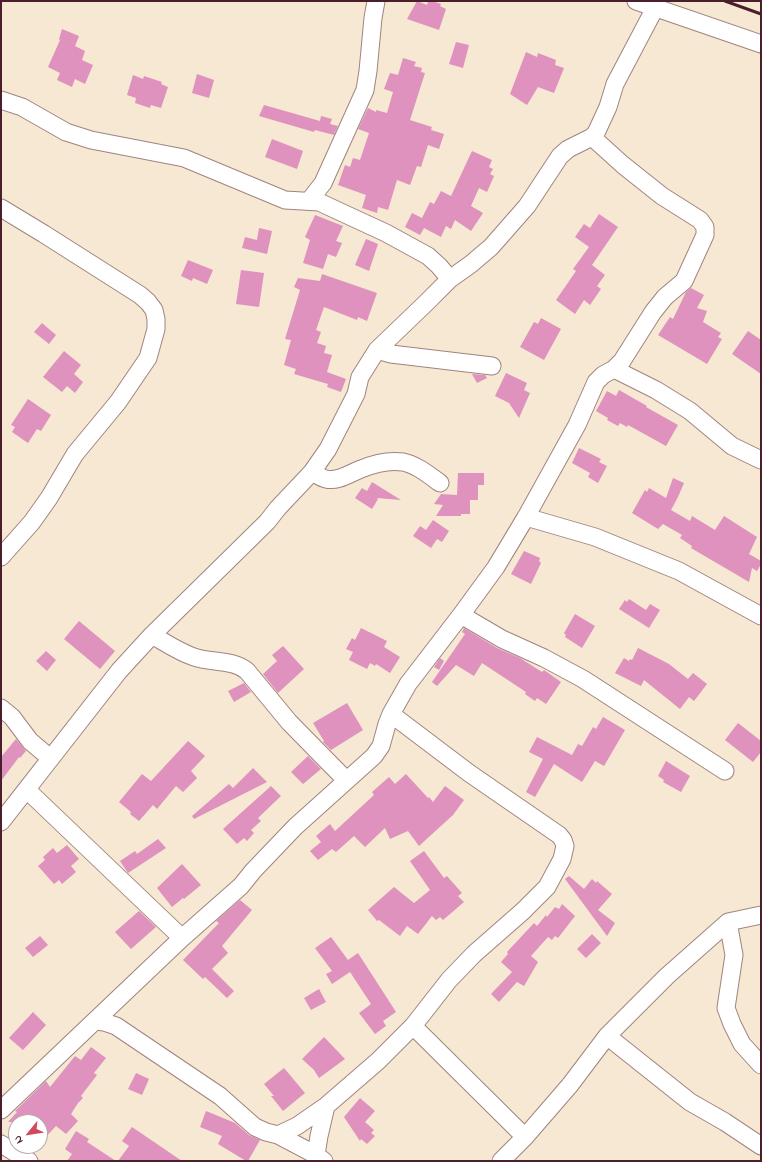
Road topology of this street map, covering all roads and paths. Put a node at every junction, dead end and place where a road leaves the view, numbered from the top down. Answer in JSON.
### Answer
{"nodes":[{"id":1,"x":376,"y":1,"type":"edge"},
{"id":2,"x":636,"y":1,"type":"edge"},
{"id":3,"x":656,"y":5,"type":"edge"},
{"id":4,"x":761,"y":44,"type":"edge"},
{"id":5,"x":1,"y":100,"type":"edge"},
{"id":6,"x":592,"y":137,"type":"junction"},
{"id":7,"x":309,"y":201,"type":"junction"},
{"id":8,"x":1,"y":208,"type":"edge"},
{"id":9,"x":450,"y":279,"type":"junction"},
{"id":10,"x":377,"y":350,"type":"junction"},
{"id":11,"x":492,"y":366,"type":"dead end"},
{"id":12,"x":614,"y":369,"type":"junction"},
{"id":13,"x":761,"y":460,"type":"edge"},
{"id":14,"x":312,"y":472,"type":"junction"},
{"id":15,"x":440,"y":483,"type":"dead end"},
{"id":16,"x":526,"y":517,"type":"junction"},
{"id":17,"x":1,"y":557,"type":"edge"},
{"id":18,"x":461,"y":615,"type":"junction"},
{"id":19,"x":761,"y":616,"type":"edge"},
{"id":20,"x":152,"y":635,"type":"junction"},
{"id":21,"x":1,"y":708,"type":"edge"},
{"id":22,"x":391,"y":714,"type":"junction"},
{"id":23,"x":50,"y":758,"type":"junction"},
{"id":24,"x":725,"y":771,"type":"dead end"},
{"id":25,"x":346,"y":780,"type":"junction"},
{"id":26,"x":27,"y":790,"type":"junction"},
{"id":27,"x":1,"y":822,"type":"edge"},
{"id":28,"x":761,"y":915,"type":"edge"},
{"id":29,"x":728,"y":922,"type":"junction"},
{"id":30,"x":182,"y":938,"type":"junction"},
{"id":31,"x":109,"y":1007,"type":"junction"},
{"id":32,"x":94,"y":1021,"type":"junction"},
{"id":33,"x":116,"y":1026,"type":"junction"},
{"id":34,"x":413,"y":1026,"type":"junction"},
{"id":35,"x":607,"y":1036,"type":"junction"},
{"id":36,"x":761,"y":1065,"type":"edge"},
{"id":37,"x":326,"y":1106,"type":"junction"},
{"id":38,"x":1,"y":1110,"type":"edge"},
{"id":39,"x":278,"y":1135,"type":"junction"},
{"id":40,"x":525,"y":1137,"type":"junction"},
{"id":41,"x":1,"y":1144,"type":"edge"},
{"id":42,"x":761,"y":1146,"type":"edge"},
{"id":43,"x":320,"y":1158,"type":"edge"},
{"id":44,"x":505,"y":1160,"type":"edge"},
{"id":45,"x":29,"y":1161,"type":"edge"}],
"edges":[{"from":1,"to":7,"type":"street"},
{"from":2,"to":3,"type":"street"},
{"from":3,"to":4,"type":"street"},
{"from":3,"to":6,"type":"street"},
{"from":5,"to":7,"type":"street"},
{"from":6,"to":9,"type":"street"},
{"from":6,"to":12,"type":"street"},
{"from":7,"to":9,"type":"street"},
{"from":8,"to":17,"type":"street"},
{"from":9,"to":10,"type":"street"},
{"from":10,"to":11,"type":"street"},
{"from":10,"to":14,"type":"street"},
{"from":12,"to":13,"type":"street"},
{"from":12,"to":16,"type":"street"},
{"from":14,"to":15,"type":"street"},
{"from":14,"to":20,"type":"street"},
{"from":16,"to":18,"type":"street"},
{"from":16,"to":19,"type":"street"},
{"from":18,"to":22,"type":"street"},
{"from":18,"to":24,"type":"street"},
{"from":20,"to":23,"type":"street"},
{"from":20,"to":25,"type":"street"},
{"from":21,"to":23,"type":"street"},
{"from":22,"to":25,"type":"street"},
{"from":22,"to":34,"type":"street"},
{"from":23,"to":26,"type":"street"},
{"from":25,"to":30,"type":"street"},
{"from":26,"to":27,"type":"street"},
{"from":26,"to":30,"type":"street"},
{"from":28,"to":29,"type":"street"},
{"from":29,"to":35,"type":"street"},
{"from":29,"to":36,"type":"street"},
{"from":30,"to":31,"type":"street"},
{"from":31,"to":32,"type":"street"},
{"from":31,"to":33,"type":"street"},
{"from":32,"to":33,"type":"street"},
{"from":32,"to":38,"type":"street"},
{"from":33,"to":39,"type":"street"},
{"from":34,"to":37,"type":"street"},
{"from":34,"to":40,"type":"street"},
{"from":35,"to":40,"type":"street"},
{"from":35,"to":42,"type":"street"},
{"from":37,"to":39,"type":"street"},
{"from":37,"to":43,"type":"street"},
{"from":39,"to":43,"type":"street"},
{"from":40,"to":44,"type":"street"},
{"from":41,"to":45,"type":"street"}]}
